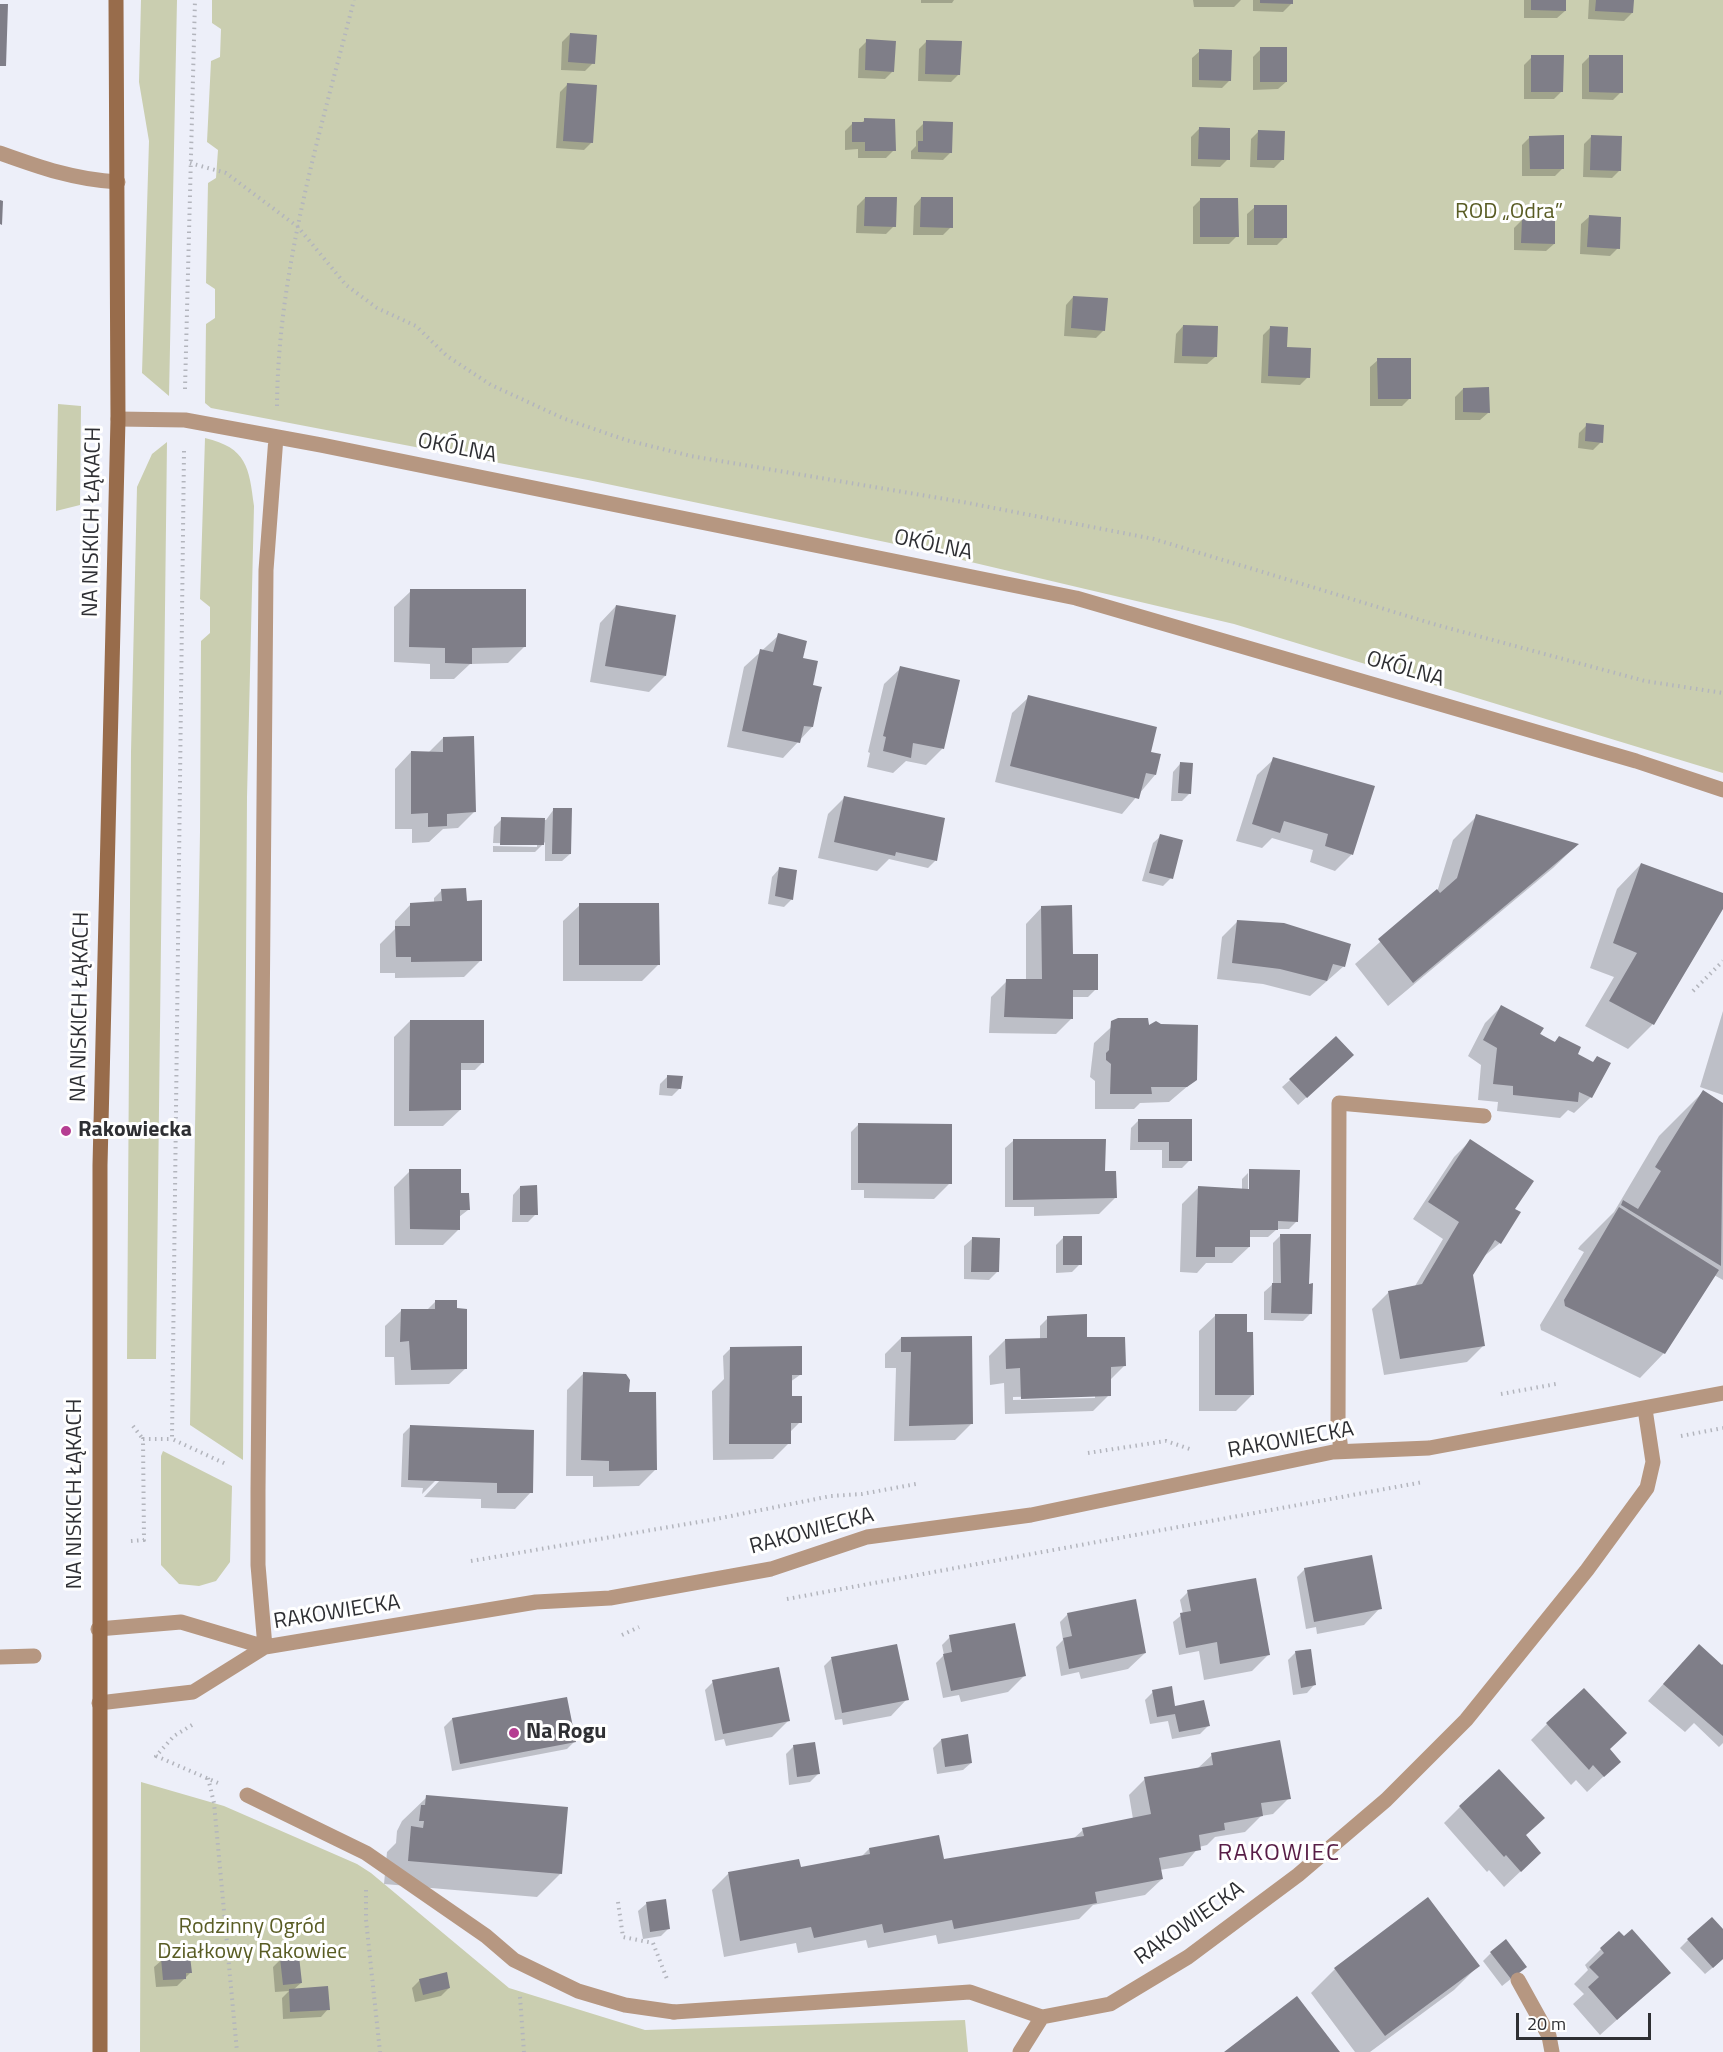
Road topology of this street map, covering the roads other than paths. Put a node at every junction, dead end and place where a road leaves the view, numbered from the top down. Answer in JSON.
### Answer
{"nodes":[{"id":1,"x":116,"y":0,"type":"edge"},
{"id":2,"x":0,"y":153,"type":"edge"},
{"id":3,"x":118,"y":182,"type":"junction"},
{"id":4,"x":118,"y":418,"type":"junction"},
{"id":5,"x":276,"y":437,"type":"junction"},
{"id":6,"x":1723,"y":790,"type":"edge"},
{"id":7,"x":1484,"y":1116,"type":"dead end"},
{"id":8,"x":1723,"y":1393,"type":"edge"},
{"id":9,"x":1645,"y":1409,"type":"junction"},
{"id":10,"x":1341,"y":1451,"type":"junction"},
{"id":11,"x":98,"y":1629,"type":"junction"},
{"id":12,"x":265,"y":1647,"type":"junction"},
{"id":13,"x":34,"y":1656,"type":"dead end"},
{"id":14,"x":0,"y":1657,"type":"edge"},
{"id":15,"x":99,"y":1703,"type":"junction"},
{"id":16,"x":247,"y":1795,"type":"road end"},
{"id":17,"x":1518,"y":1980,"type":"dead end"},
{"id":18,"x":1042,"y":2017,"type":"junction"},
{"id":19,"x":100,"y":2052,"type":"edge"},
{"id":20,"x":1020,"y":2052,"type":"edge"},
{"id":21,"x":1552,"y":2052,"type":"edge"}],
"edges":[{"from":1,"to":3,"type":"street","name":"NA NISKICH ŁĄKACH"},
{"from":2,"to":3,"type":"street"},
{"from":3,"to":4,"type":"street","name":"NA NISKICH ŁĄKACH"},
{"from":4,"to":5,"type":"street","name":"OKÓLNA"},
{"from":4,"to":11,"type":"street","name":"NA NISKICH ŁĄKACH"},
{"from":5,"to":6,"type":"street","name":"OKÓLNA"},
{"from":5,"to":12,"type":"street"},
{"from":7,"to":10,"type":"street"},
{"from":8,"to":9,"type":"street","name":"RAKOWIECKA"},
{"from":9,"to":10,"type":"street","name":"RAKOWIECKA"},
{"from":9,"to":18,"type":"street","name":"RAKOWIECKA"},
{"from":10,"to":12,"type":"street","name":"RAKOWIECKA"},
{"from":11,"to":12,"type":"street","name":"RAKOWIECKA"},
{"from":11,"to":15,"type":"street","name":"NA NISKICH ŁĄKACH"},
{"from":12,"to":15,"type":"street"},
{"from":13,"to":14,"type":"street"},
{"from":15,"to":19,"type":"street","name":"NA NISKICH ŁĄKACH"},
{"from":16,"to":18,"type":"street","name":"RAKOWIECKA"},
{"from":17,"to":21,"type":"street"},
{"from":18,"to":20,"type":"street"}]}
